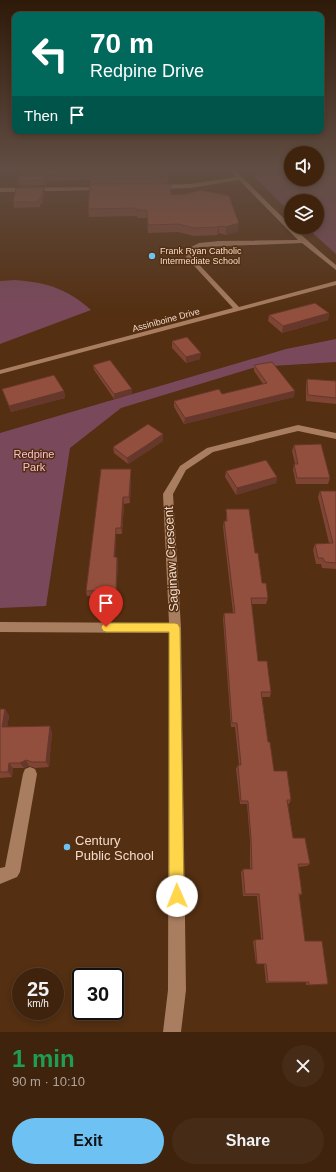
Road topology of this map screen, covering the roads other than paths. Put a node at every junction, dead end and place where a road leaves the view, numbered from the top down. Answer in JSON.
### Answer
{"nodes":[{"id":1,"x":279,"y":216,"type":"edge"},
{"id":2,"x":303,"y":241,"type":"junction"},
{"id":3,"x":336,"y":268,"type":"edge"},
{"id":4,"x":336,"y":283,"type":"edge"},
{"id":5,"x":237,"y":309,"type":"junction"},
{"id":6,"x":0,"y":372,"type":"edge"},
{"id":7,"x":336,"y":436,"type":"edge"},
{"id":8,"x":0,"y":627,"type":"edge"},
{"id":9,"x":175,"y":628,"type":"junction"},
{"id":10,"x":30,"y":774,"type":"edge"},
{"id":11,"x":0,"y":876,"type":"edge"},
{"id":12,"x":172,"y":1032,"type":"edge"}],
"edges":[{"from":1,"to":2,"type":"street"},
{"from":2,"to":3,"type":"street"},
{"from":2,"to":5,"type":"street"},
{"from":4,"to":5,"type":"street","name":"Assiniboine Drive"},
{"from":5,"to":6,"type":"street","name":"Assiniboine Drive"},
{"from":7,"to":9,"type":"street","name":"Saginaw Crescent"},
{"from":8,"to":9,"type":"street"},
{"from":9,"to":12,"type":"street","name":"Saginaw Crescent"},
{"from":10,"to":11,"type":"street"}]}
